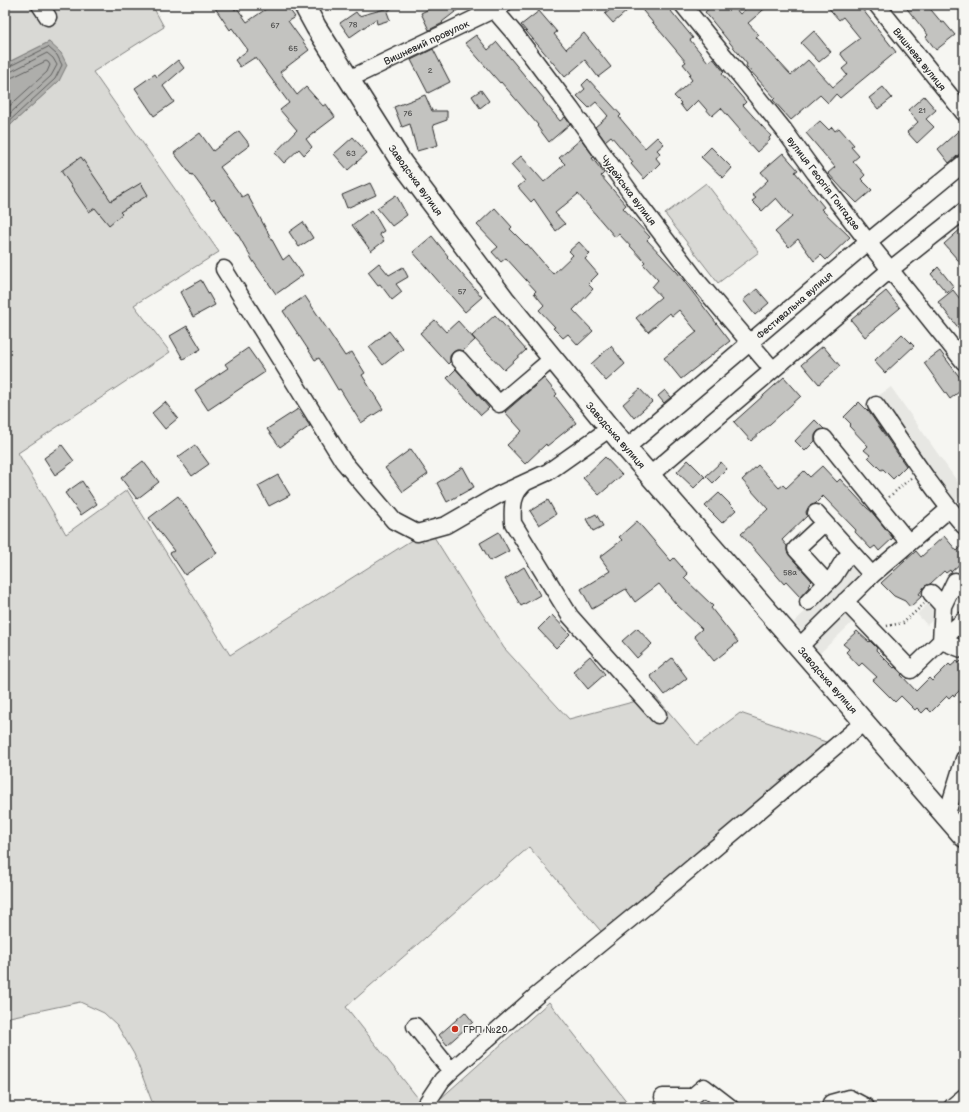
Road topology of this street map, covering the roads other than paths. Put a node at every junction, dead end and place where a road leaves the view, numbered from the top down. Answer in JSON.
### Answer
{"nodes":[{"id":1,"x":304,"y":5,"type":"edge"},
{"id":2,"x":683,"y":5,"type":"edge"},
{"id":3,"x":877,"y":5,"type":"edge"},
{"id":4,"x":496,"y":7,"type":"edge"},
{"id":5,"x":349,"y":79,"type":"junction"},
{"id":6,"x":961,"y":103,"type":"edge"},
{"id":7,"x":964,"y":163,"type":"edge"},
{"id":8,"x":964,"y":210,"type":"edge"},
{"id":9,"x":868,"y":242,"type":"junction"},
{"id":10,"x":224,"y":269,"type":"dead end"},
{"id":11,"x":890,"y":269,"type":"junction"},
{"id":12,"x":750,"y":343,"type":"junction"},
{"id":13,"x":459,"y":359,"type":"dead end"},
{"id":14,"x":552,"y":359,"type":"junction"},
{"id":15,"x":964,"y":362,"type":"edge"},
{"id":16,"x":774,"y":370,"type":"junction"},
{"id":17,"x":876,"y":405,"type":"dead end"},
{"id":18,"x":609,"y":429,"type":"junction"},
{"id":19,"x":824,"y":438,"type":"dead end"},
{"id":20,"x":626,"y":448,"type":"junction"},
{"id":21,"x":650,"y":475,"type":"junction"},
{"id":22,"x":530,"y":479,"type":"junction"},
{"id":23,"x":949,"y":509,"type":"junction"},
{"id":24,"x":964,"y":526,"type":"edge"},
{"id":25,"x":909,"y":543,"type":"junction"},
{"id":26,"x":852,"y":553,"type":"junction"},
{"id":27,"x":872,"y":575,"type":"junction"},
{"id":28,"x":827,"y":583,"type":"junction"},
{"id":29,"x":964,"y":590,"type":"edge"},
{"id":30,"x":845,"y":601,"type":"junction"},
{"id":31,"x":808,"y":602,"type":"dead end"},
{"id":32,"x":964,"y":620,"type":"edge"},
{"id":33,"x":941,"y":641,"type":"junction"},
{"id":34,"x":798,"y":647,"type":"junction"},
{"id":35,"x":964,"y":650,"type":"edge"},
{"id":36,"x":658,"y":715,"type":"dead end"},
{"id":37,"x":864,"y":722,"type":"junction"},
{"id":38,"x":964,"y":759,"type":"edge"},
{"id":39,"x":961,"y":777,"type":"edge"},
{"id":40,"x":946,"y":817,"type":"junction"},
{"id":41,"x":964,"y":838,"type":"edge"},
{"id":42,"x":415,"y":1026,"type":"dead end"},
{"id":43,"x":451,"y":1071,"type":"junction"},
{"id":44,"x":663,"y":1097,"type":"dead end"},
{"id":45,"x":964,"y":1097,"type":"edge"},
{"id":46,"x":689,"y":1102,"type":"edge"},
{"id":47,"x":831,"y":1103,"type":"dead end"},
{"id":48,"x":424,"y":1107,"type":"edge"},
{"id":49,"x":730,"y":1107,"type":"edge"},
{"id":50,"x":866,"y":1107,"type":"edge"},
{"id":51,"x":952,"y":1107,"type":"edge"}],
"edges":[{"from":1,"to":5,"type":"main road","name":"Заводська вулиця"},
{"from":2,"to":9,"type":"street","name":"вулиця Георгія Гонгадзе"},
{"from":3,"to":6,"type":"street","name":"Вишнева вулиця"},
{"from":4,"to":5,"type":"street","name":"Вишневий провулок"},
{"from":4,"to":12,"type":"street","name":"Чудейська вулиця"},
{"from":5,"to":14,"type":"main road","name":"Заводська вулиця"},
{"from":7,"to":9,"type":"street","name":"Фестивальна вулиця"},
{"from":8,"to":11,"type":"street"},
{"from":9,"to":11,"type":"street","name":"вулиця Георгія Гонгадзе"},
{"from":9,"to":12,"type":"street","name":"Фестивальна вулиця"},
{"from":10,"to":22,"type":"street"},
{"from":11,"to":15,"type":"street","name":"вулиця Георгія Гонгадзе"},
{"from":11,"to":16,"type":"street"},
{"from":12,"to":16,"type":"street","name":"Чудейська вулиця"},
{"from":12,"to":20,"type":"street","name":"Фестивальна вулиця"},
{"from":13,"to":14,"type":"street"},
{"from":14,"to":18,"type":"main road","name":"Заводська вулиця"},
{"from":16,"to":21,"type":"street"},
{"from":17,"to":23,"type":"street"},
{"from":18,"to":20,"type":"main road","name":"Заводська вулиця"},
{"from":18,"to":22,"type":"street"},
{"from":19,"to":25,"type":"street"},
{"from":20,"to":21,"type":"main road","name":"Заводська вулиця"},
{"from":21,"to":34,"type":"main road","name":"Заводська вулиця"},
{"from":22,"to":36,"type":"street"},
{"from":23,"to":24,"type":"street"},
{"from":23,"to":25,"type":"street"},
{"from":25,"to":27,"type":"street"},
{"from":26,"to":27,"type":"street"},
{"from":26,"to":28,"type":"street"},
{"from":26,"to":28,"type":"street"},
{"from":27,"to":30,"type":"street"},
{"from":28,"to":31,"type":"street"},
{"from":29,"to":33,"type":"street"},
{"from":30,"to":33,"type":"street"},
{"from":30,"to":34,"type":"street"},
{"from":32,"to":33,"type":"street"},
{"from":33,"to":35,"type":"street"},
{"from":34,"to":37,"type":"main road","name":"Заводська вулиця"},
{"from":37,"to":40,"type":"main road","name":"Заводська вулиця"},
{"from":37,"to":43,"type":"street"},
{"from":38,"to":39,"type":"street"},
{"from":39,"to":40,"type":"street"},
{"from":40,"to":41,"type":"main road","name":"Заводська вулиця"},
{"from":42,"to":43,"type":"street"},
{"from":43,"to":48,"type":"street"},
{"from":44,"to":46,"type":"street"},
{"from":45,"to":51,"type":"street"},
{"from":46,"to":49,"type":"street"},
{"from":47,"to":50,"type":"street"}]}
